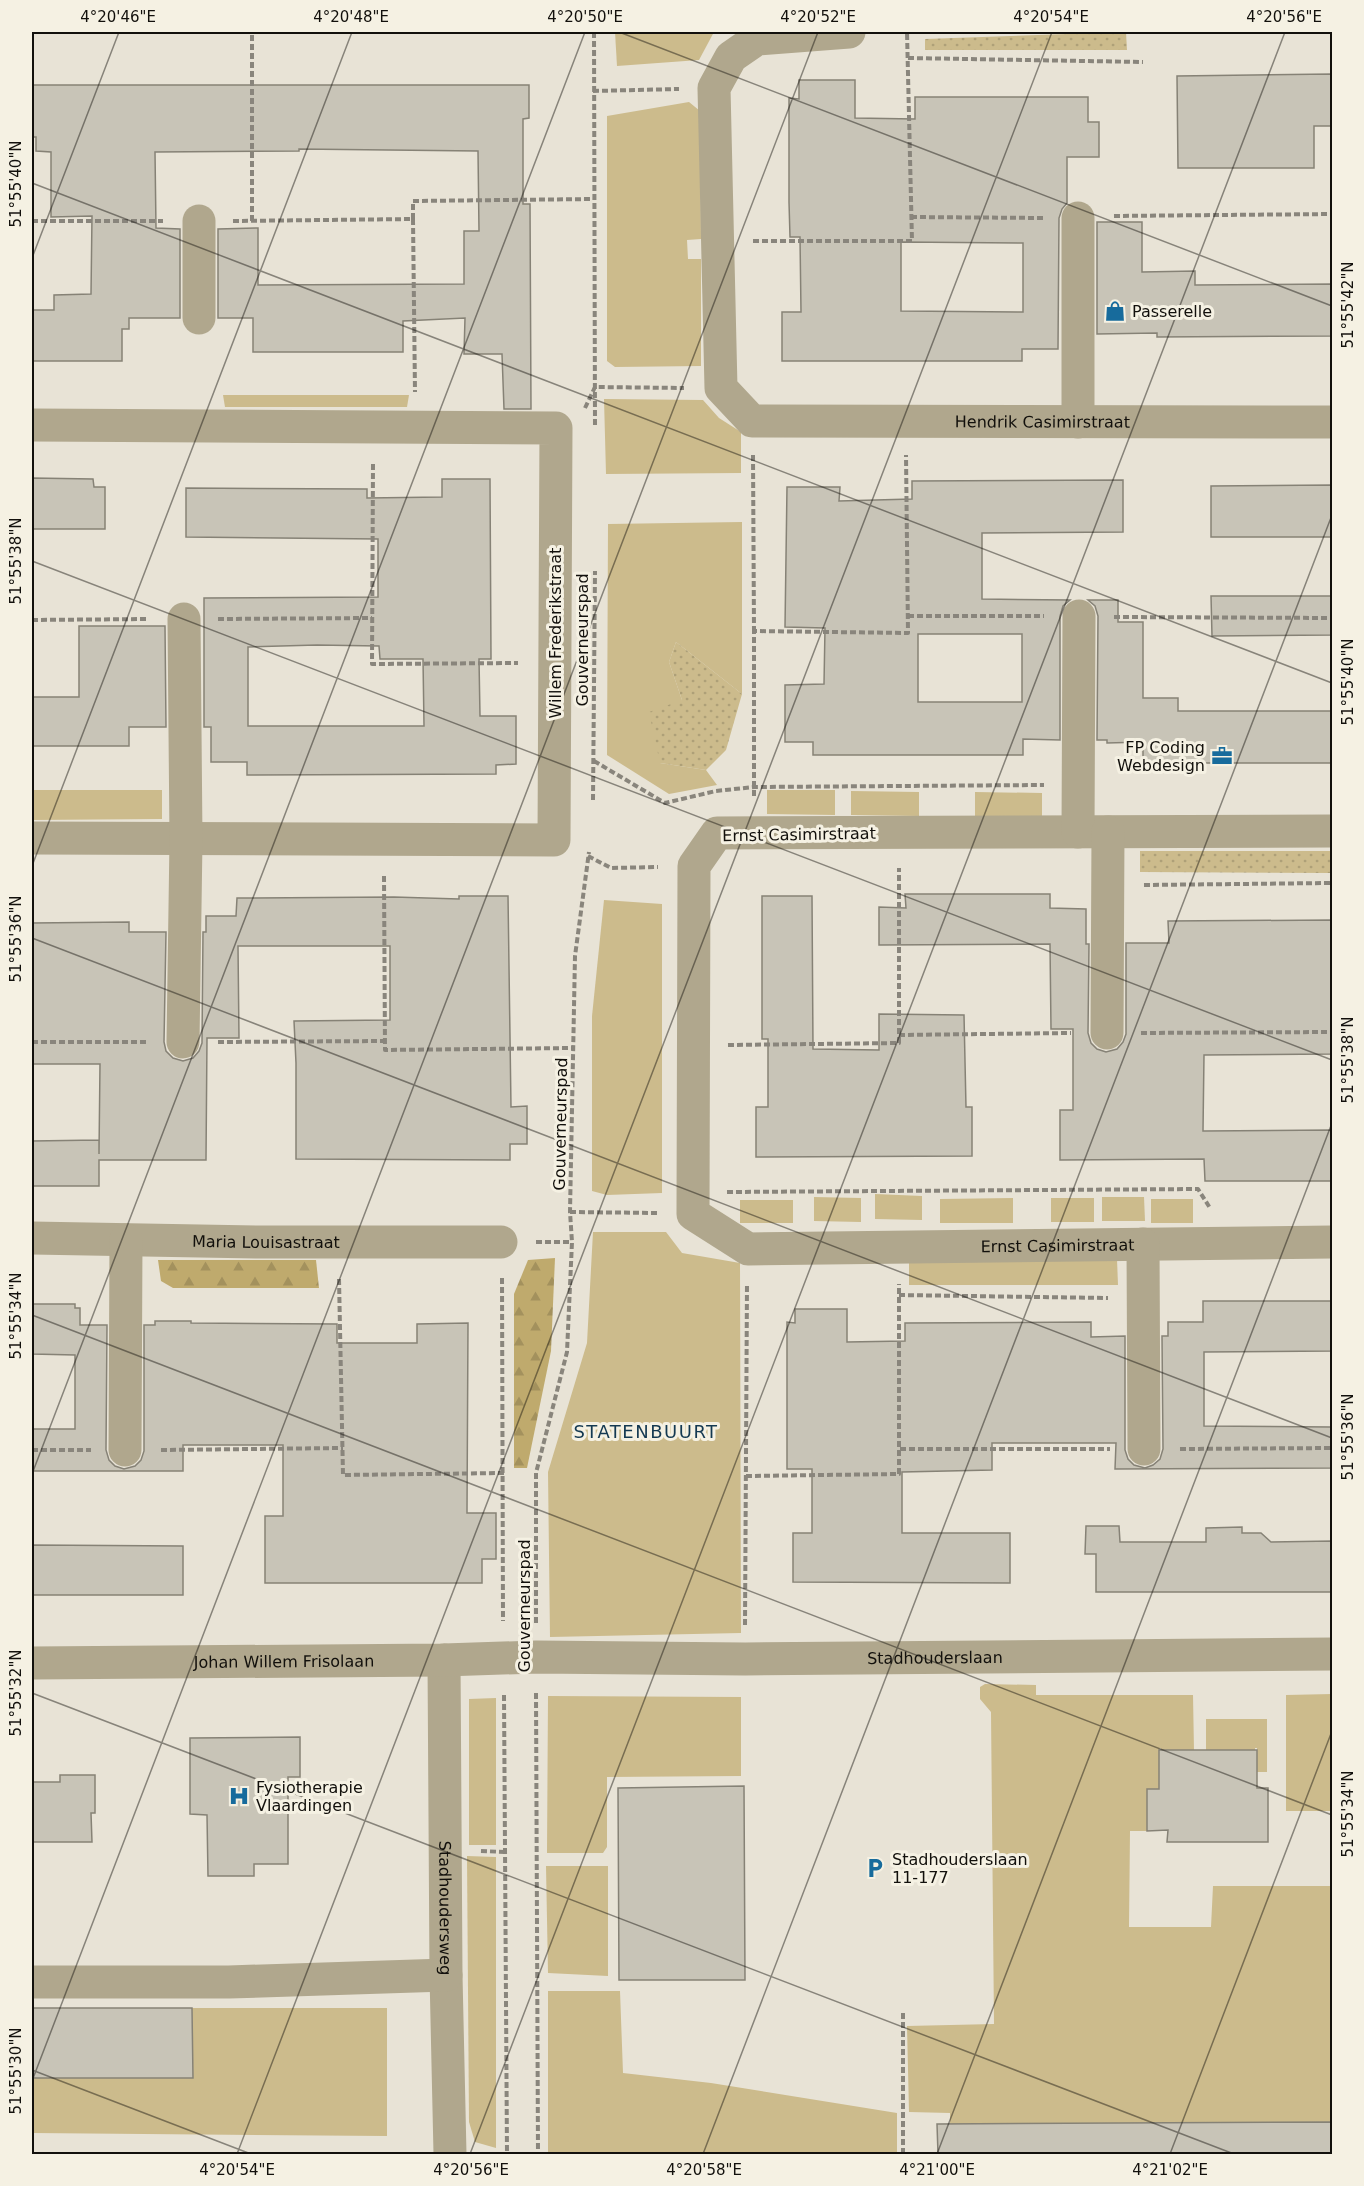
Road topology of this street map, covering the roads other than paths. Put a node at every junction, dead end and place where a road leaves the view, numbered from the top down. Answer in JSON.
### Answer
{"nodes":[{"id":1,"x":849,"y":32,"type":"edge"},
{"id":2,"x":1078,"y":218,"type":"road end"},
{"id":3,"x":199,"y":221,"type":"road end"},
{"id":4,"x":199,"y":318,"type":"dead end"},
{"id":5,"x":1078,"y":422,"type":"junction"},
{"id":6,"x":1332,"y":422,"type":"edge"},
{"id":7,"x":32,"y":425,"type":"edge"},
{"id":8,"x":1078,"y":616,"type":"road end"},
{"id":9,"x":184,"y":619,"type":"dead end"},
{"id":10,"x":1332,"y":831,"type":"edge"},
{"id":11,"x":1093,"y":832,"type":"junction"},
{"id":12,"x":32,"y":838,"type":"edge"},
{"id":13,"x":186,"y":840,"type":"junction"},
{"id":14,"x":1107,"y":1033,"type":"dead end"},
{"id":15,"x":183,"y":1042,"type":"dead end"},
{"id":16,"x":32,"y":1238,"type":"edge"},
{"id":17,"x":126,"y":1240,"type":"junction"},
{"id":18,"x":501,"y":1242,"type":"road end"},
{"id":19,"x":1332,"y":1242,"type":"edge"},
{"id":20,"x":1143,"y":1244,"type":"junction"},
{"id":21,"x":1144,"y":1449,"type":"dead end"},
{"id":22,"x":125,"y":1450,"type":"road end"},
{"id":23,"x":1332,"y":1654,"type":"edge"},
{"id":24,"x":536,"y":1657,"type":"joint"},
{"id":25,"x":444,"y":1660,"type":"junction"},
{"id":26,"x":32,"y":1663,"type":"edge"},
{"id":27,"x":446,"y":1975,"type":"junction"},
{"id":28,"x":32,"y":1982,"type":"edge"},
{"id":29,"x":450,"y":2154,"type":"edge"}],
"edges":[{"from":1,"to":5,"type":"street","name":"Hendrik Casimirstraat"},
{"from":2,"to":5,"type":"street"},
{"from":3,"to":4,"type":"street"},
{"from":5,"to":6,"type":"street","name":"Hendrik Casimirstraat"},
{"from":7,"to":13,"type":"street","name":"Willem Frederikstraat"},
{"from":8,"to":11,"type":"street"},
{"from":9,"to":13,"type":"street"},
{"from":10,"to":11,"type":"street","name":"Ernst Casimirstraat"},
{"from":11,"to":14,"type":"street"},
{"from":11,"to":20,"type":"street","name":"Ernst Casimirstraat"},
{"from":12,"to":13,"type":"street"},
{"from":13,"to":15,"type":"street"},
{"from":16,"to":17,"type":"street","name":"Maria Louisastraat"},
{"from":17,"to":18,"type":"street","name":"Maria Louisastraat"},
{"from":17,"to":22,"type":"street"},
{"from":19,"to":20,"type":"street","name":"Ernst Casimirstraat"},
{"from":20,"to":21,"type":"street"},
{"from":23,"to":24,"type":"street","name":"Stadhouderslaan"},
{"from":24,"to":25,"type":"street","name":"Johan Willem Frisolaan"},
{"from":25,"to":26,"type":"street","name":"Johan Willem Frisolaan"},
{"from":25,"to":27,"type":"street","name":"Stadhoudersweg"},
{"from":27,"to":28,"type":"street"},
{"from":27,"to":29,"type":"street","name":"Stadhoudersweg"}]}
